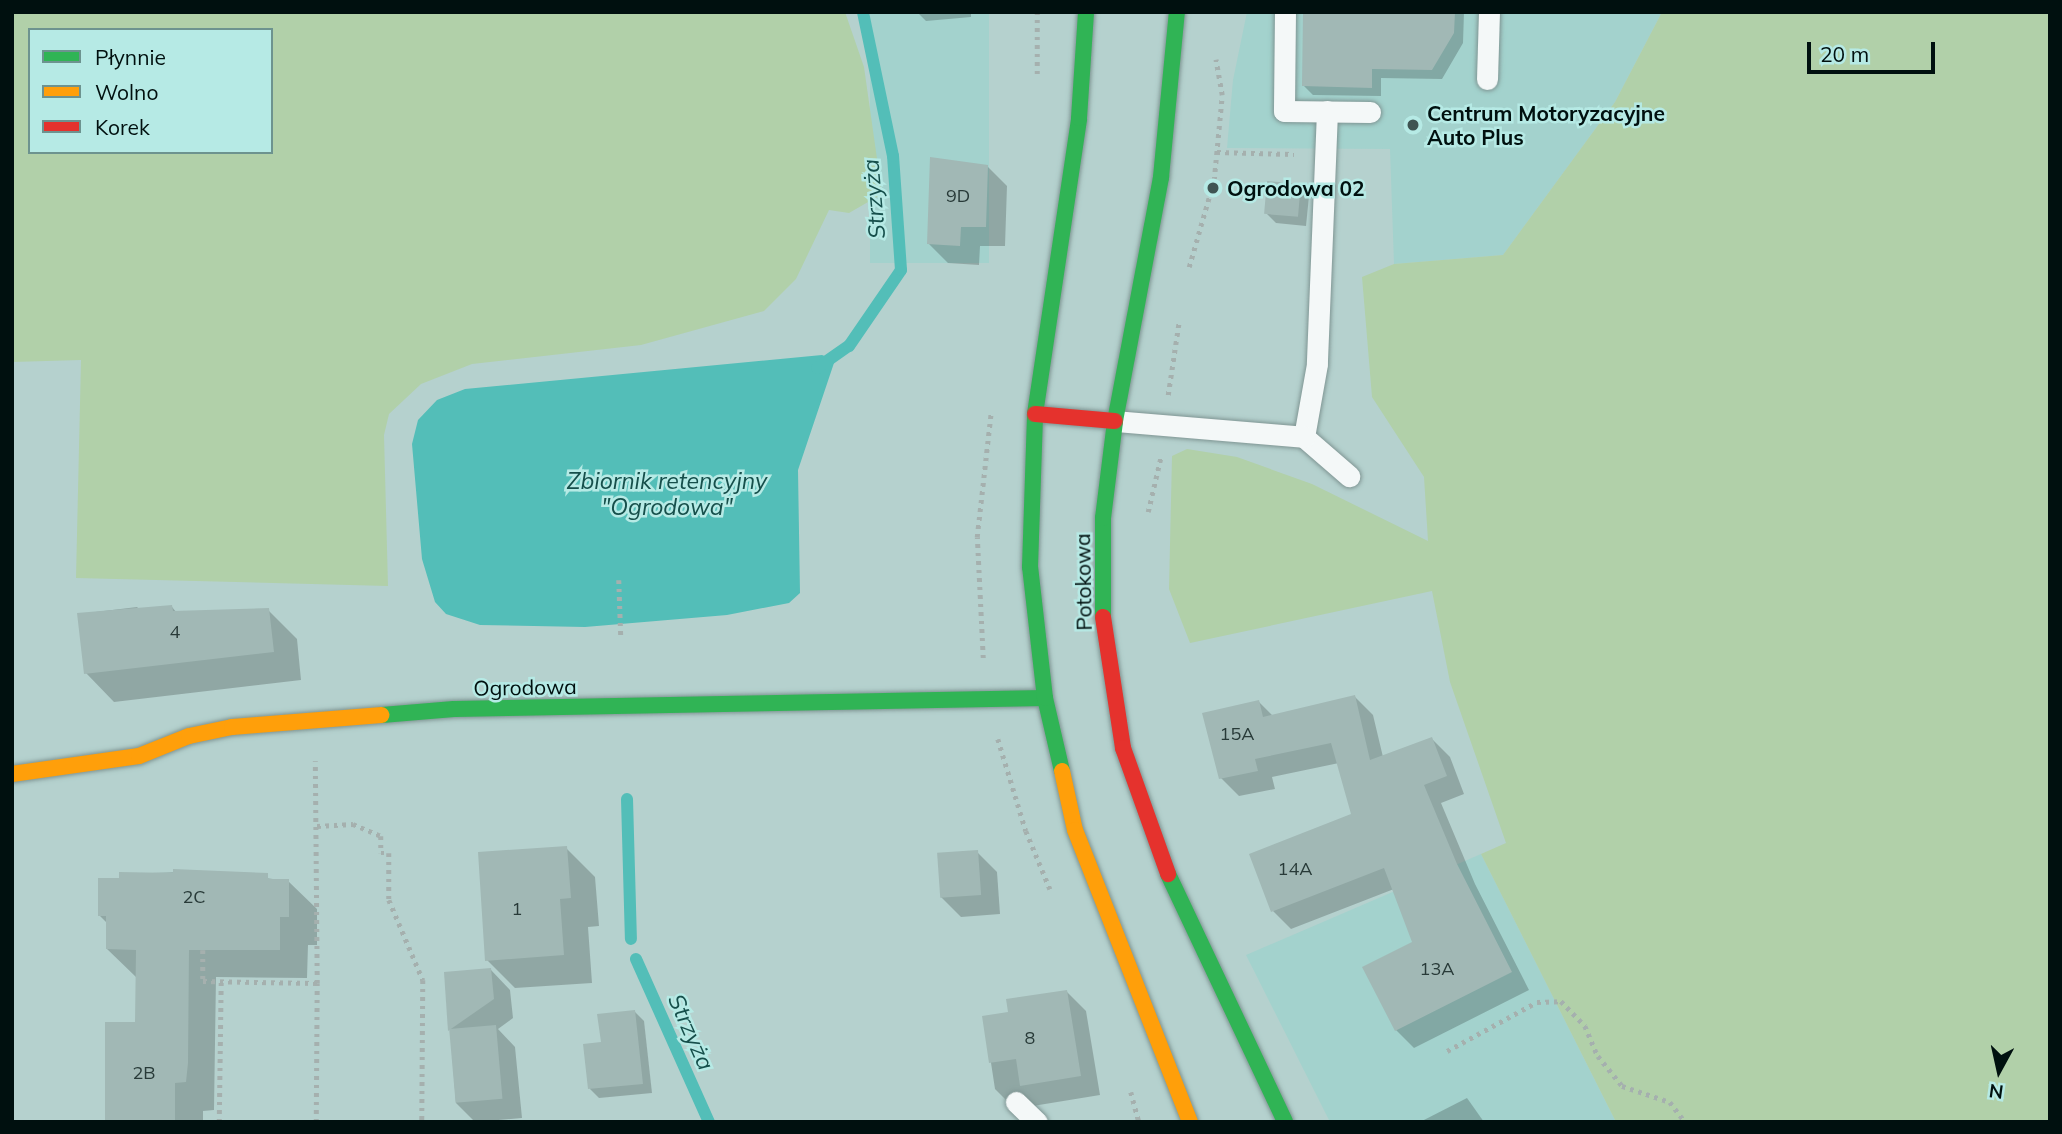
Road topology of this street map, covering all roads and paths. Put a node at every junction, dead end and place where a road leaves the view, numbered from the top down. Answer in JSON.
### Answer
{"nodes":[{"id":1,"x":1086,"y":12,"type":"edge"},
{"id":2,"x":1177,"y":12,"type":"edge"},
{"id":3,"x":1285,"y":12,"type":"edge"},
{"id":4,"x":1489,"y":12,"type":"edge"},
{"id":5,"x":1214,"y":48,"type":"dead end"},
{"id":6,"x":1487,"y":79,"type":"dead end"},
{"id":7,"x":1327,"y":111,"type":"junction"},
{"id":8,"x":1370,"y":111,"type":"dead end"},
{"id":9,"x":1217,"y":152,"type":"junction"},
{"id":10,"x":1326,"y":155,"type":"junction"},
{"id":11,"x":1185,"y":280,"type":"dead end"},
{"id":12,"x":1181,"y":306,"type":"dead end"},
{"id":13,"x":1035,"y":414,"type":"junction"},
{"id":14,"x":1115,"y":421,"type":"junction"},
{"id":15,"x":1165,"y":425,"type":"junction"},
{"id":16,"x":1304,"y":437,"type":"junction"},
{"id":17,"x":1349,"y":475,"type":"dead end"},
{"id":18,"x":1147,"y":516,"type":"dead end"},
{"id":19,"x":619,"y":580,"type":"dead end"},
{"id":20,"x":621,"y":638,"type":"dead end"},
{"id":21,"x":1045,"y":698,"type":"junction"},
{"id":22,"x":314,"y":746,"type":"dead end"},
{"id":23,"x":12,"y":774,"type":"edge"},
{"id":24,"x":317,"y":826,"type":"junction"},
{"id":25,"x":203,"y":950,"type":"dead end"},
{"id":26,"x":221,"y":981,"type":"junction"},
{"id":27,"x":317,"y":983,"type":"junction"},
{"id":28,"x":1447,"y":1051,"type":"dead end"},
{"id":29,"x":1016,"y":1102,"type":"dead end"},
{"id":30,"x":219,"y":1122,"type":"edge"},
{"id":31,"x":316,"y":1122,"type":"edge"},
{"id":32,"x":422,"y":1122,"type":"edge"},
{"id":33,"x":1037,"y":1122,"type":"edge"},
{"id":34,"x":1190,"y":1122,"type":"edge"},
{"id":35,"x":1285,"y":1122,"type":"edge"},
{"id":36,"x":1685,"y":1122,"type":"edge"}],
"edges":[{"from":1,"to":13,"type":"main road"},
{"from":2,"to":14,"type":"main road","name":"Potokowa"},
{"from":3,"to":7,"type":"lane"},
{"from":4,"to":6,"type":"lane"},
{"from":5,"to":9,"type":"path"},
{"from":7,"to":8,"type":"lane"},
{"from":7,"to":10,"type":"lane"},
{"from":9,"to":10,"type":"path"},
{"from":9,"to":11,"type":"path"},
{"from":10,"to":16,"type":"lane"},
{"from":12,"to":15,"type":"path"},
{"from":13,"to":14,"type":"main road"},
{"from":13,"to":21,"type":"main road"},
{"from":14,"to":15,"type":"lane"},
{"from":14,"to":35,"type":"main road","name":"Potokowa"},
{"from":15,"to":16,"type":"lane"},
{"from":15,"to":18,"type":"path"},
{"from":16,"to":17,"type":"lane"},
{"from":19,"to":20,"type":"path"},
{"from":21,"to":23,"type":"main road","name":"Ogrodowa"},
{"from":21,"to":34,"type":"main road"},
{"from":22,"to":24,"type":"path"},
{"from":24,"to":27,"type":"path"},
{"from":24,"to":32,"type":"path"},
{"from":25,"to":26,"type":"path"},
{"from":26,"to":27,"type":"path"},
{"from":26,"to":30,"type":"path"},
{"from":27,"to":31,"type":"path"},
{"from":28,"to":36,"type":"path"},
{"from":29,"to":33,"type":"lane"}]}
